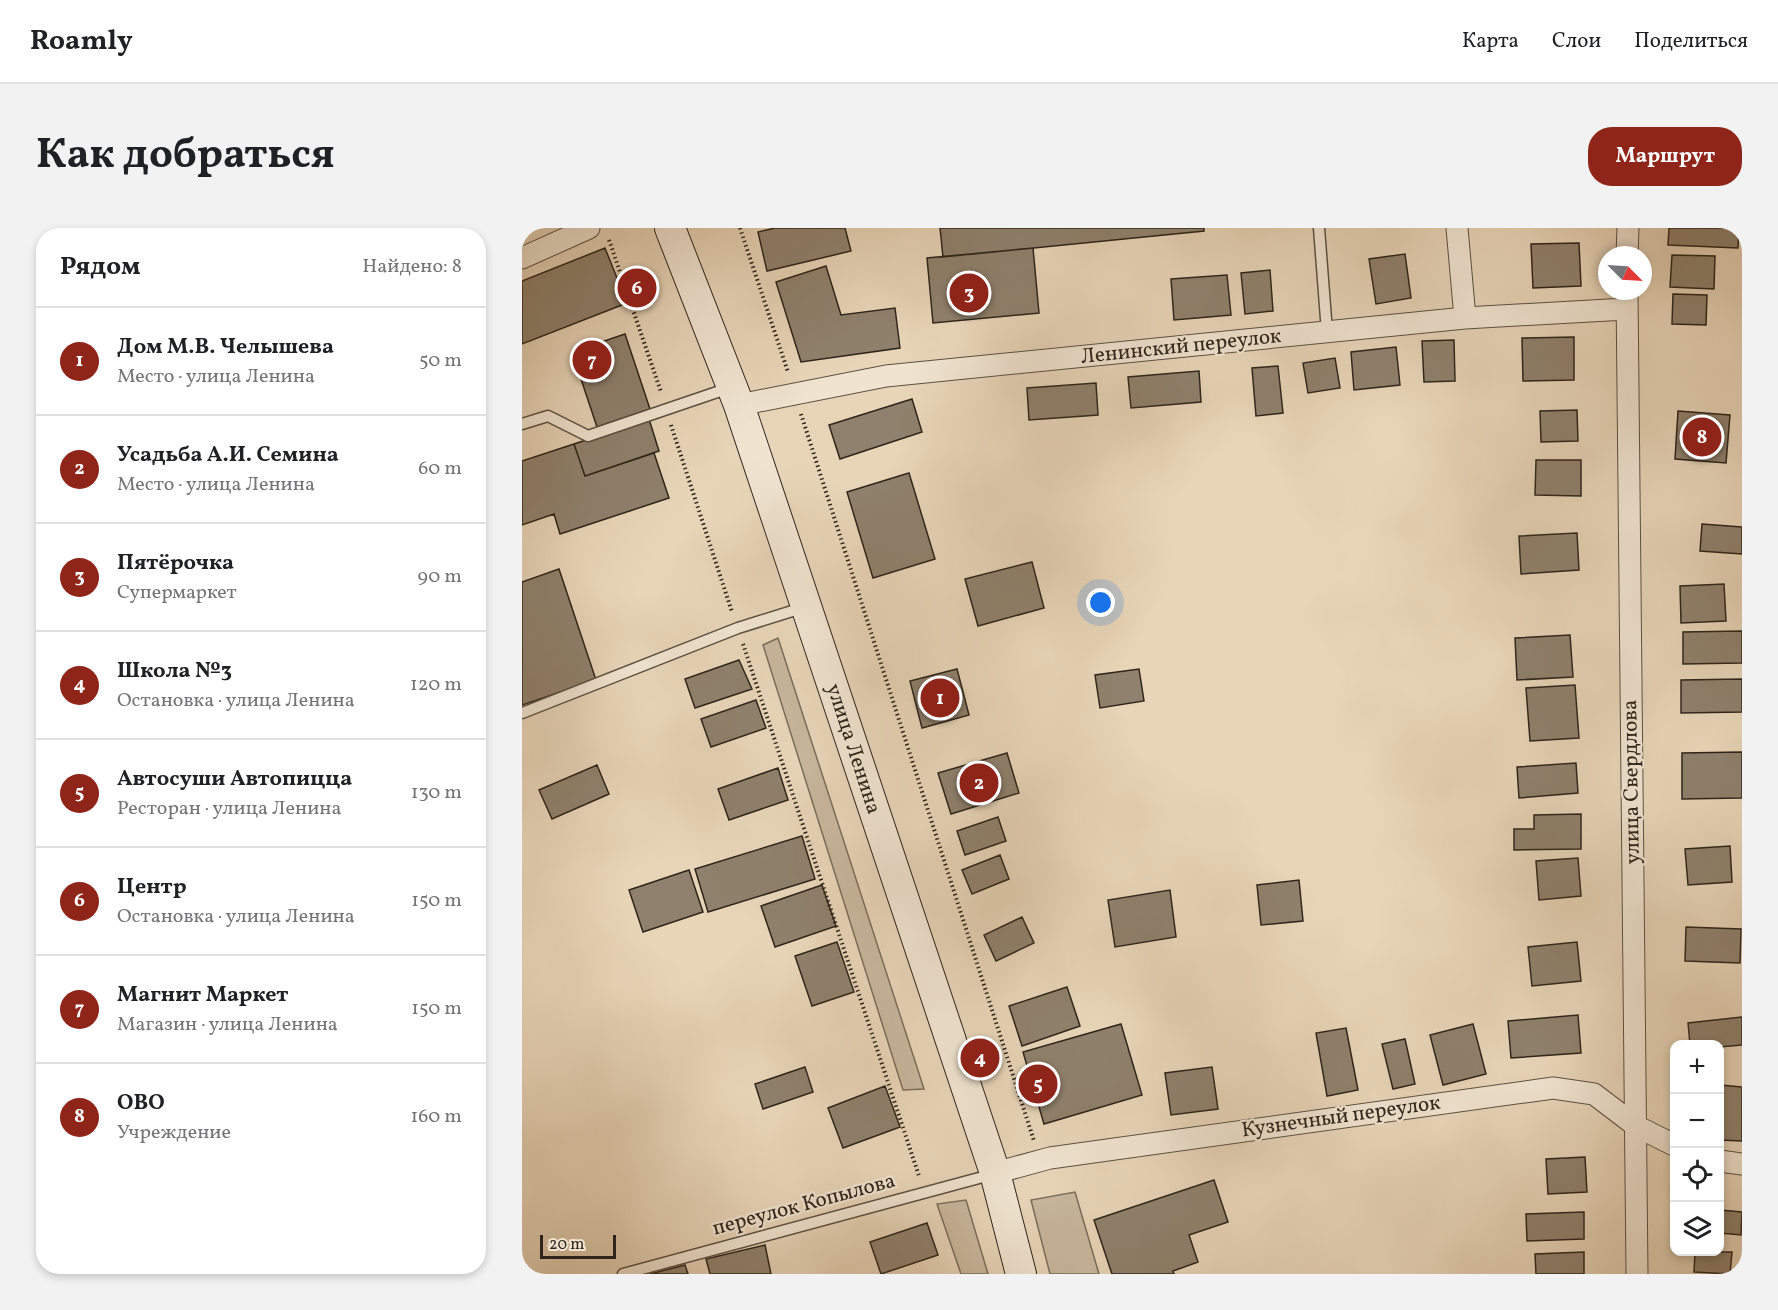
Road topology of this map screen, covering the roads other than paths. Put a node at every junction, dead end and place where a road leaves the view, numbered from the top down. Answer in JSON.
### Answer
{"nodes":[{"id":1,"x":589,"y":228,"type":"edge"},
{"id":2,"x":670,"y":228,"type":"edge"},
{"id":3,"x":1319,"y":228,"type":"edge"},
{"id":4,"x":1457,"y":228,"type":"edge"},
{"id":5,"x":1628,"y":228,"type":"edge"},
{"id":6,"x":1627,"y":246,"type":"edge"},
{"id":7,"x":522,"y":258,"type":"edge"},
{"id":8,"x":1627,"y":300,"type":"edge"},
{"id":9,"x":1465,"y":318,"type":"junction"},
{"id":10,"x":1327,"y":332,"type":"junction"},
{"id":11,"x":735,"y":396,"type":"junction"},
{"id":12,"x":522,"y":424,"type":"edge"},
{"id":13,"x":806,"y":607,"type":"junction"},
{"id":14,"x":522,"y":713,"type":"edge"},
{"id":15,"x":1636,"y":1126,"type":"junction"},
{"id":16,"x":1670,"y":1143,"type":"edge"},
{"id":17,"x":1724,"y":1162,"type":"edge"},
{"id":18,"x":1742,"y":1164,"type":"edge"},
{"id":19,"x":995,"y":1173,"type":"junction"},
{"id":20,"x":623,"y":1274,"type":"edge"},
{"id":21,"x":1021,"y":1274,"type":"edge"},
{"id":22,"x":1637,"y":1274,"type":"edge"}],
"edges":[{"from":1,"to":7,"type":"street"},
{"from":2,"to":11,"type":"main road","name":"улица Ленина"},
{"from":3,"to":10,"type":"lane"},
{"from":4,"to":9,"type":"street"},
{"from":5,"to":6,"type":"street"},
{"from":8,"to":9,"type":"street","name":"Ленинский переулок"},
{"from":8,"to":15,"type":"street","name":"улица Свердлова"},
{"from":9,"to":10,"type":"street","name":"Ленинский переулок"},
{"from":10,"to":11,"type":"street","name":"Ленинский переулок"},
{"from":11,"to":12,"type":"lane"},
{"from":11,"to":13,"type":"main road","name":"улица Ленина"},
{"from":13,"to":14,"type":"lane"},
{"from":13,"to":19,"type":"main road","name":"улица Ленина"},
{"from":15,"to":16,"type":"street","name":"Кузнечный переулок"},
{"from":15,"to":19,"type":"street","name":"Кузнечный переулок"},
{"from":15,"to":22,"type":"street","name":"улица Свердлова"},
{"from":17,"to":18,"type":"street"},
{"from":19,"to":20,"type":"lane","name":"переулок Копылова"},
{"from":19,"to":21,"type":"main road","name":"улица Ленина"}]}
